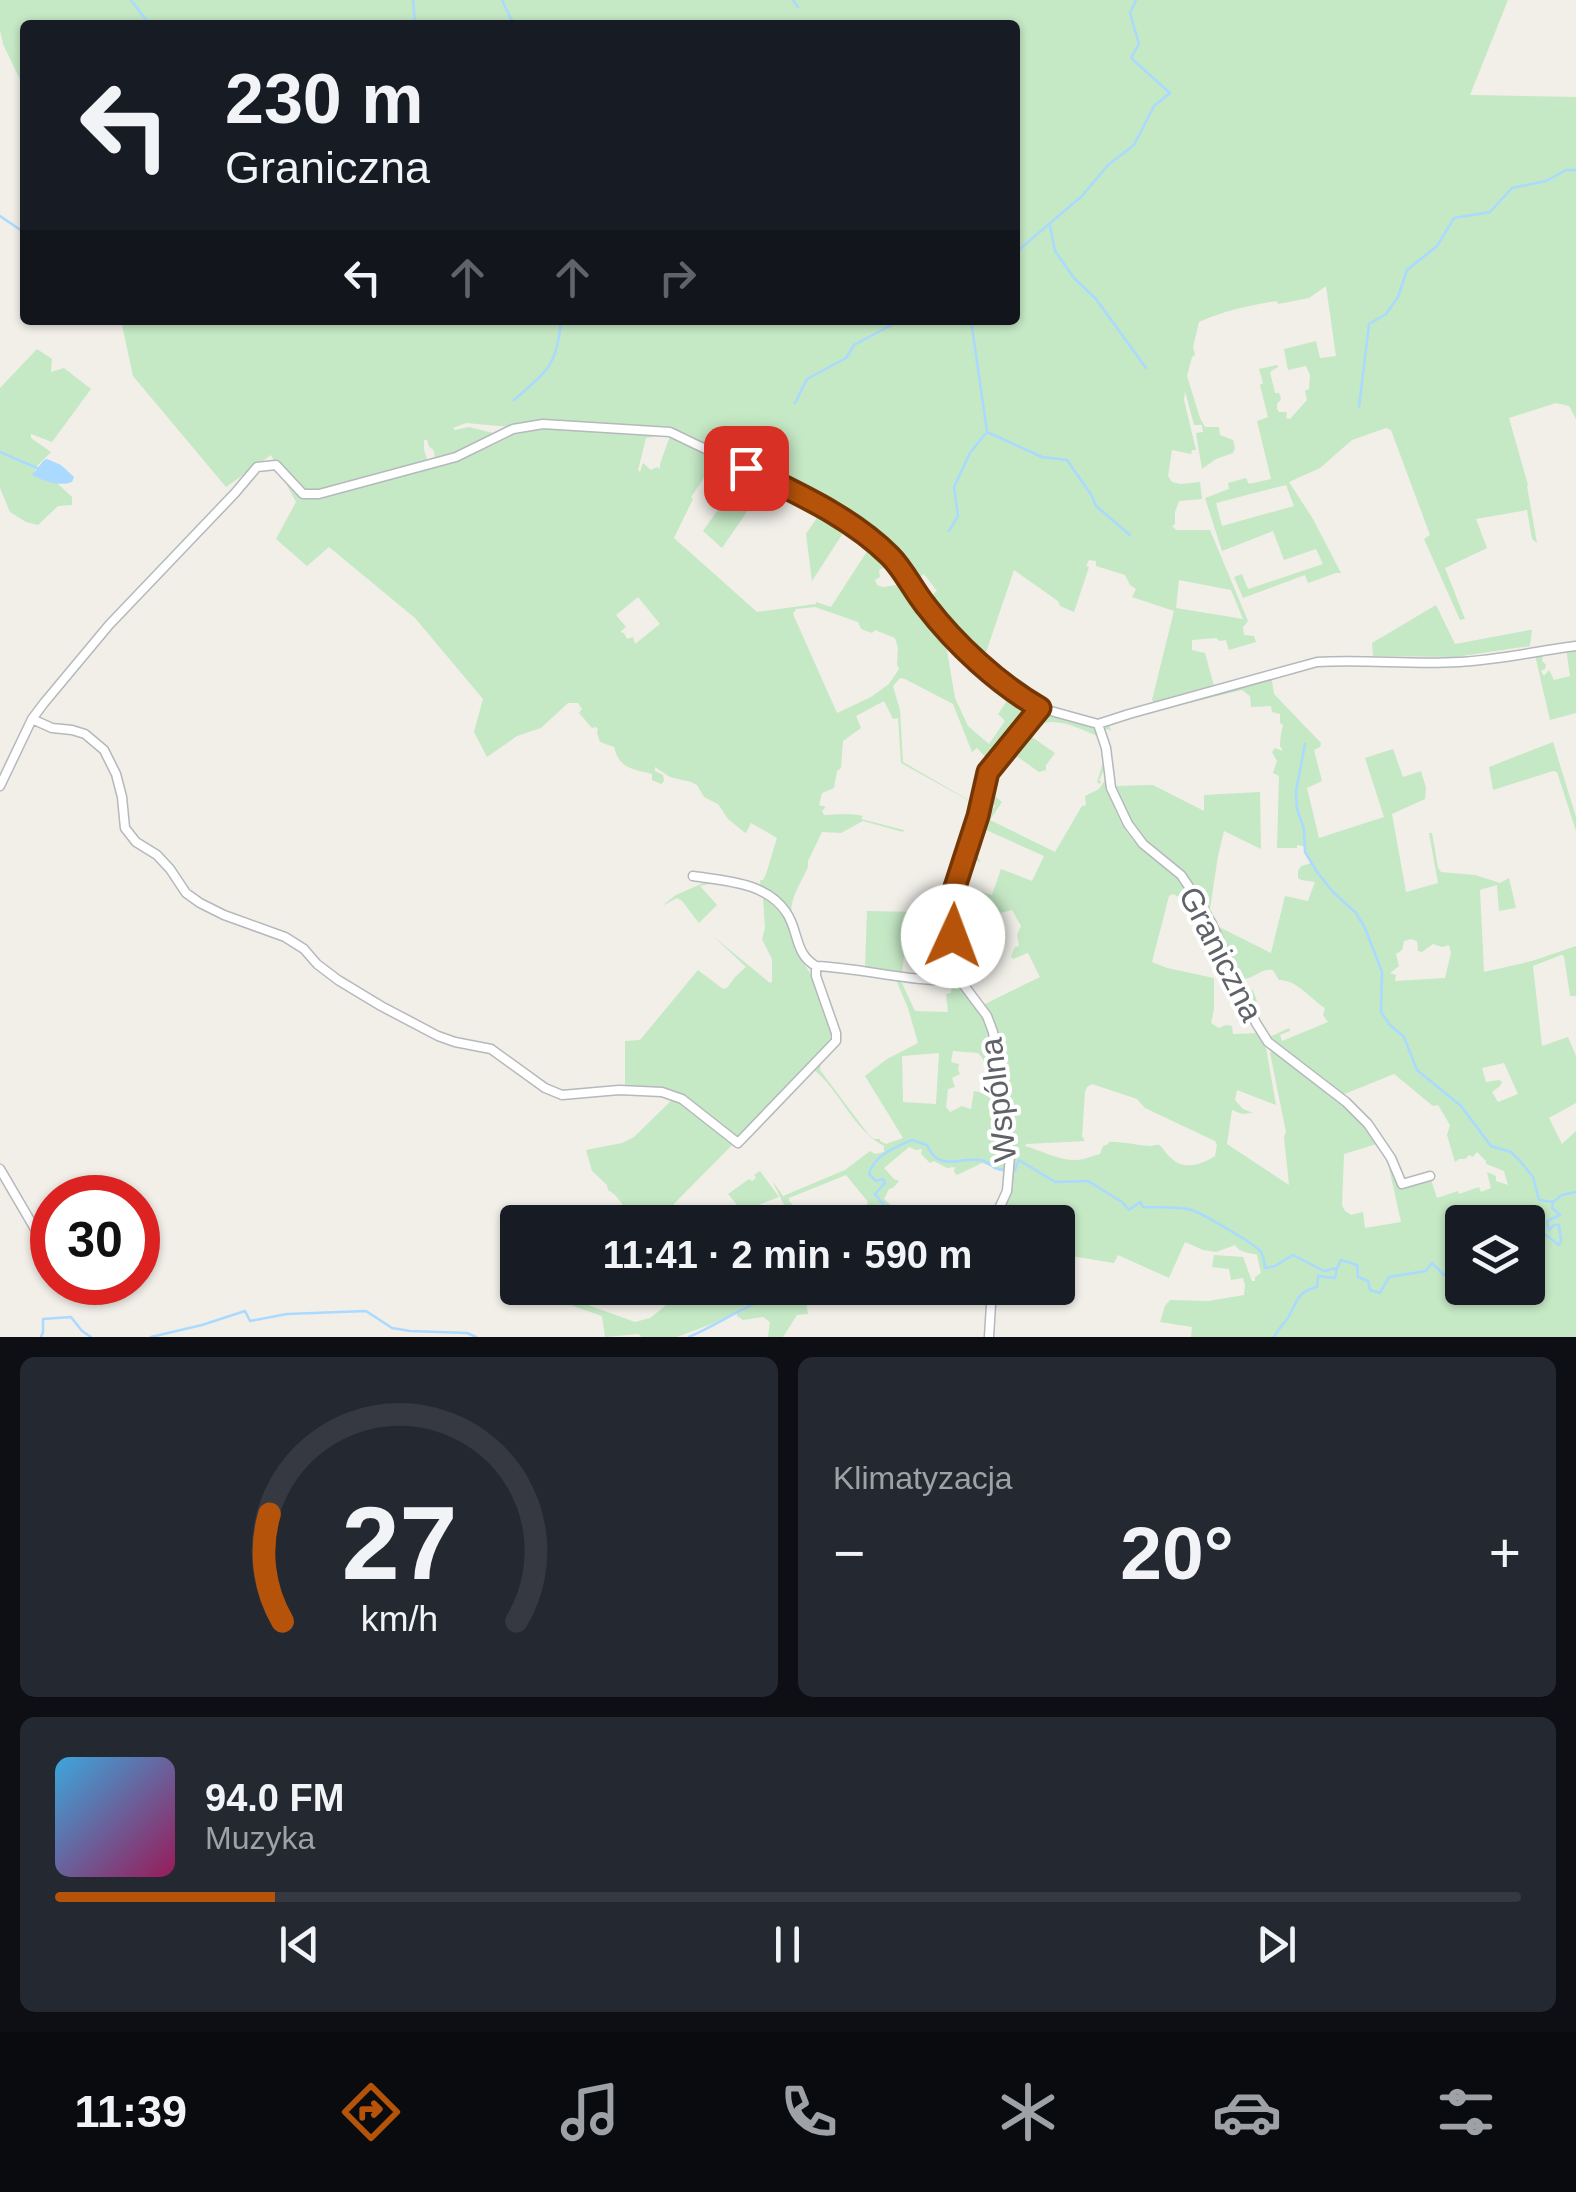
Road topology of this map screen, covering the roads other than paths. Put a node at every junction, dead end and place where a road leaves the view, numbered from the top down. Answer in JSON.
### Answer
{"nodes":[{"id":1,"x":1576,"y":646,"type":"edge"},
{"id":2,"x":1040,"y":708,"type":"junction"},
{"id":3,"x":32,"y":718,"type":"junction"},
{"id":4,"x":1098,"y":724,"type":"junction"},
{"id":5,"x":0,"y":786,"type":"edge"},
{"id":6,"x":693,"y":876,"type":"dead end"},
{"id":7,"x":816,"y":966,"type":"junction"},
{"id":8,"x":960,"y":980,"type":"junction"},
{"id":9,"x":1268,"y":1042,"type":"junction"},
{"id":10,"x":1269,"y":1054,"type":"dead end"},
{"id":11,"x":0,"y":1169,"type":"edge"},
{"id":12,"x":1430,"y":1176,"type":"dead end"},
{"id":13,"x":1000,"y":1205,"type":"edge"},
{"id":14,"x":30,"y":1220,"type":"edge"},
{"id":15,"x":991,"y":1305,"type":"edge"},
{"id":16,"x":989,"y":1337,"type":"edge"}],
"edges":[{"from":1,"to":4,"type":"street"},
{"from":2,"to":3,"type":"street"},
{"from":2,"to":4,"type":"street"},
{"from":2,"to":8,"type":"street","name":"Wspólna"},
{"from":3,"to":5,"type":"street"},
{"from":3,"to":7,"type":"street"},
{"from":4,"to":9,"type":"street","name":"Graniczna"},
{"from":6,"to":7,"type":"street"},
{"from":7,"to":8,"type":"street"},
{"from":8,"to":13,"type":"street","name":"Wspólna"},
{"from":9,"to":10,"type":"street"},
{"from":9,"to":12,"type":"street","name":"Graniczna"},
{"from":11,"to":14,"type":"street"},
{"from":15,"to":16,"type":"street"}]}
